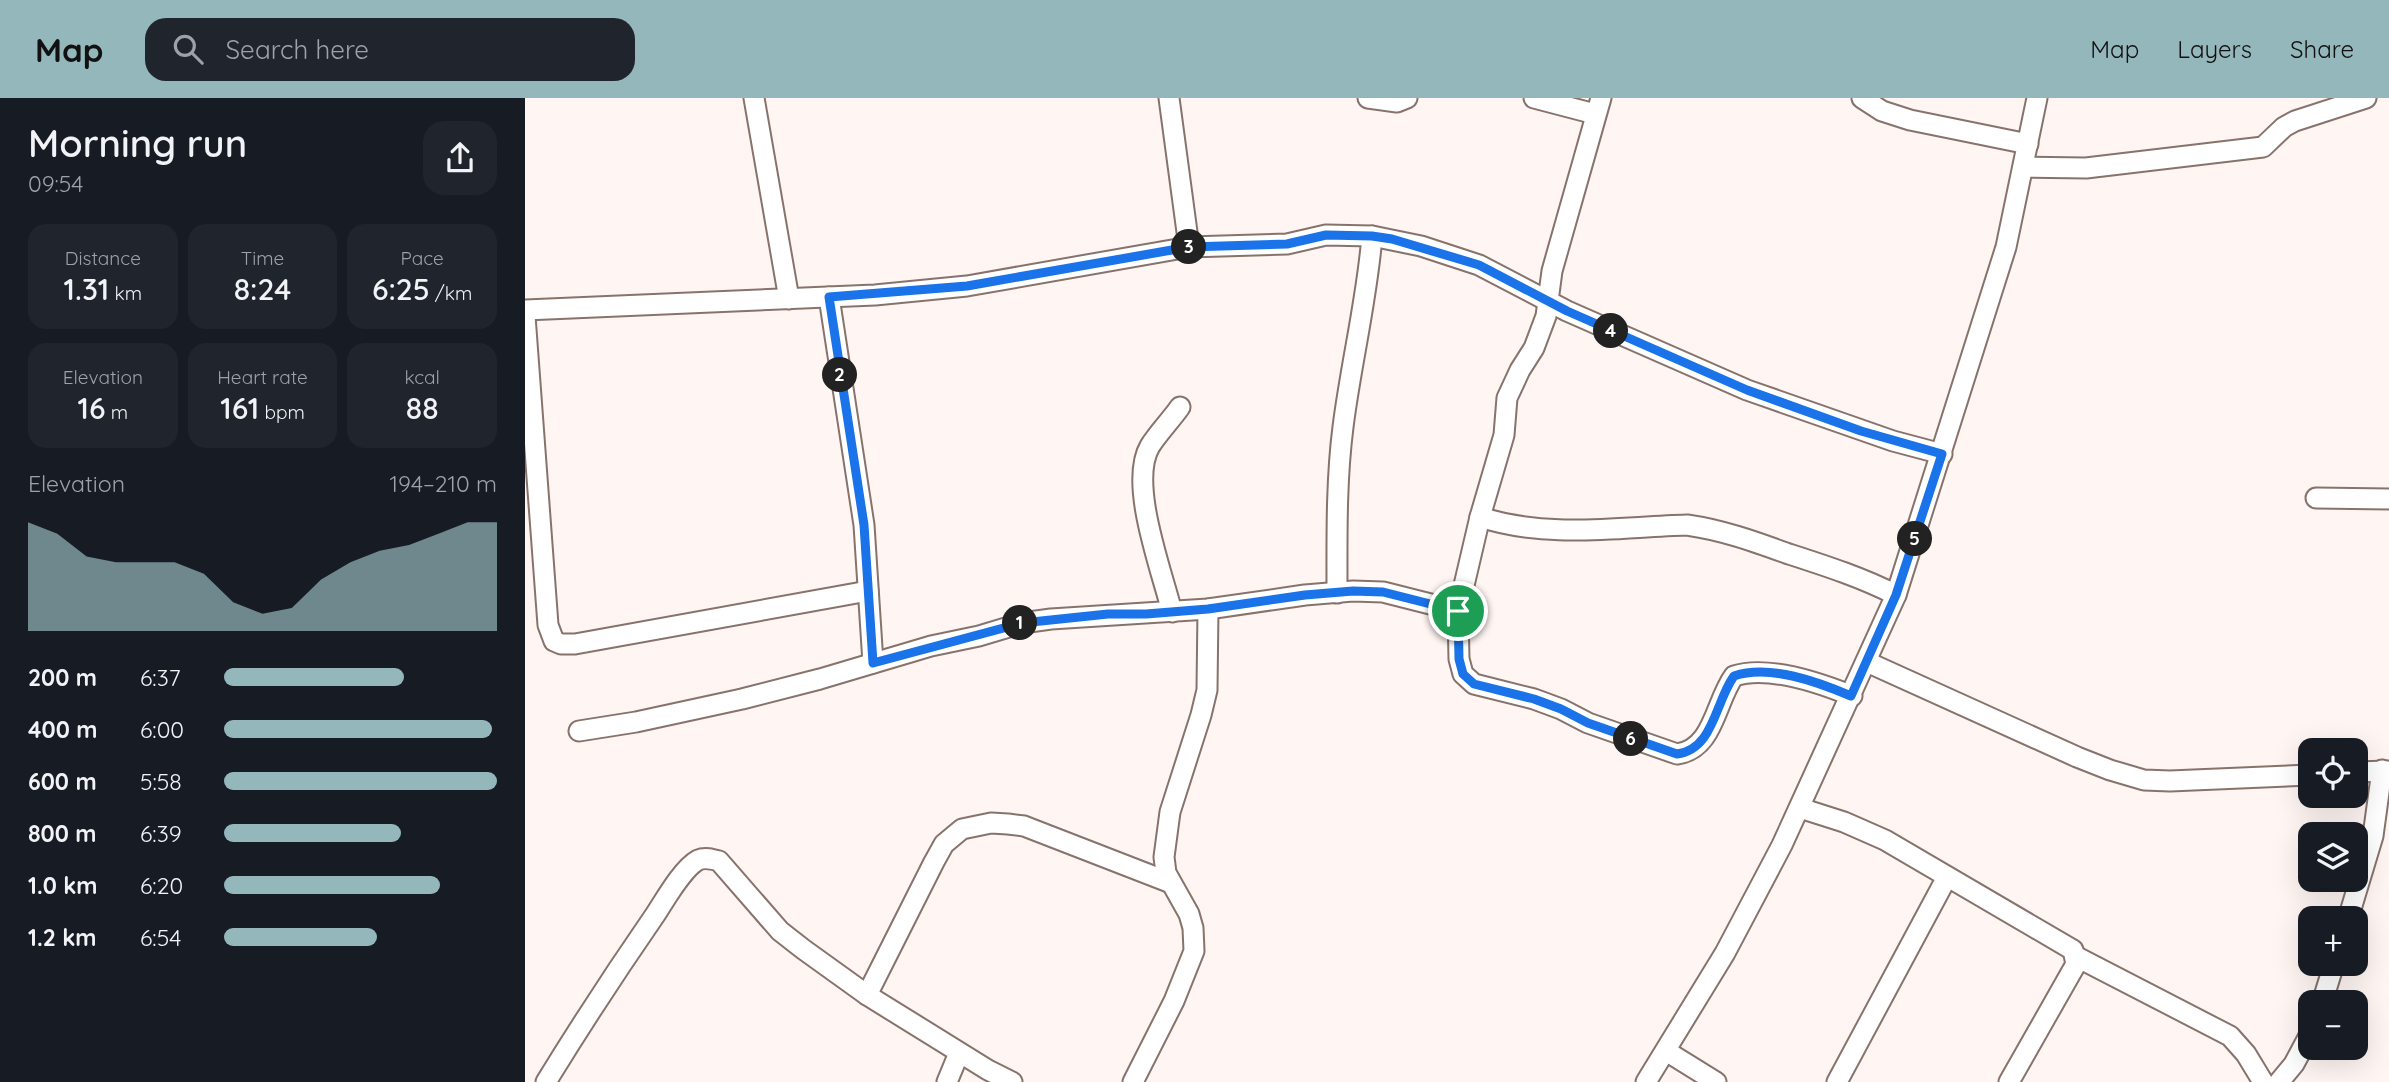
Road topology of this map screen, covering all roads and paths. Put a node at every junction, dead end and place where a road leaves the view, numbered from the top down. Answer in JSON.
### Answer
{"nodes":[{"id":1,"x":754,"y":98,"type":"edge"},
{"id":2,"x":1170,"y":98,"type":"edge"},
{"id":3,"x":1368,"y":98,"type":"edge"},
{"id":4,"x":1407,"y":98,"type":"edge"},
{"id":5,"x":1534,"y":98,"type":"edge"},
{"id":6,"x":1862,"y":98,"type":"edge"},
{"id":7,"x":2037,"y":98,"type":"edge"},
{"id":8,"x":2366,"y":98,"type":"edge"},
{"id":9,"x":1598,"y":106,"type":"edge"},
{"id":10,"x":1895,"y":107,"type":"edge"},
{"id":11,"x":2028,"y":144,"type":"junction"},
{"id":12,"x":2024,"y":167,"type":"junction"},
{"id":13,"x":1372,"y":236,"type":"junction"},
{"id":14,"x":1189,"y":247,"type":"junction"},
{"id":15,"x":829,"y":297,"type":"junction"},
{"id":16,"x":789,"y":299,"type":"junction"},
{"id":17,"x":1547,"y":301,"type":"junction"},
{"id":18,"x":525,"y":310,"type":"edge"},
{"id":19,"x":525,"y":316,"type":"edge"},
{"id":20,"x":1180,"y":407,"type":"dead end"},
{"id":21,"x":1942,"y":454,"type":"junction"},
{"id":22,"x":2316,"y":498,"type":"dead end"},
{"id":23,"x":2389,"y":499,"type":"edge"},
{"id":24,"x":1480,"y":517,"type":"junction"},
{"id":25,"x":534,"y":557,"type":"edge"},
{"id":26,"x":869,"y":591,"type":"junction"},
{"id":27,"x":1336,"y":593,"type":"junction"},
{"id":28,"x":1896,"y":595,"type":"junction"},
{"id":29,"x":1208,"y":609,"type":"junction"},
{"id":30,"x":1458,"y":611,"type":"junction"},
{"id":31,"x":1172,"y":612,"type":"junction"},
{"id":32,"x":1867,"y":662,"type":"junction"},
{"id":33,"x":873,"y":663,"type":"junction"},
{"id":34,"x":1851,"y":696,"type":"junction"},
{"id":35,"x":579,"y":731,"type":"dead end"},
{"id":36,"x":2386,"y":771,"type":"edge"},
{"id":37,"x":2368,"y":772,"type":"edge"},
{"id":38,"x":2298,"y":776,"type":"edge"},
{"id":39,"x":1800,"y":808,"type":"junction"},
{"id":40,"x":1947,"y":877,"type":"junction"},
{"id":41,"x":1171,"y":883,"type":"junction"},
{"id":42,"x":2352,"y":906,"type":"edge"},
{"id":43,"x":2075,"y":956,"type":"junction"},
{"id":44,"x":867,"y":995,"type":"junction"},
{"id":45,"x":1666,"y":1051,"type":"junction"},
{"id":46,"x":959,"y":1052,"type":"junction"},
{"id":47,"x":2298,"y":1056,"type":"edge"},
{"id":48,"x":546,"y":1082,"type":"edge"},
{"id":49,"x":947,"y":1082,"type":"edge"},
{"id":50,"x":1012,"y":1082,"type":"edge"},
{"id":51,"x":1133,"y":1082,"type":"edge"},
{"id":52,"x":1646,"y":1082,"type":"edge"},
{"id":53,"x":1716,"y":1082,"type":"edge"},
{"id":54,"x":1837,"y":1082,"type":"edge"},
{"id":55,"x":2009,"y":1082,"type":"edge"},
{"id":56,"x":2263,"y":1082,"type":"edge"},
{"id":57,"x":2280,"y":1082,"type":"edge"}],
"edges":[{"from":1,"to":16,"type":"street"},
{"from":2,"to":14,"type":"street"},
{"from":3,"to":4,"type":"street"},
{"from":5,"to":9,"type":"street"},
{"from":6,"to":10,"type":"street"},
{"from":7,"to":11,"type":"street"},
{"from":8,"to":12,"type":"street"},
{"from":9,"to":17,"type":"street"},
{"from":10,"to":11,"type":"street"},
{"from":11,"to":12,"type":"street"},
{"from":12,"to":21,"type":"street"},
{"from":13,"to":14,"type":"street"},
{"from":13,"to":17,"type":"street"},
{"from":13,"to":27,"type":"street"},
{"from":14,"to":15,"type":"street"},
{"from":15,"to":16,"type":"street"},
{"from":15,"to":26,"type":"street"},
{"from":16,"to":18,"type":"street"},
{"from":17,"to":21,"type":"street"},
{"from":17,"to":24,"type":"street"},
{"from":19,"to":25,"type":"street"},
{"from":20,"to":31,"type":"street"},
{"from":21,"to":28,"type":"street"},
{"from":22,"to":23,"type":"street"},
{"from":24,"to":28,"type":"street"},
{"from":24,"to":30,"type":"street"},
{"from":25,"to":26,"type":"street"},
{"from":26,"to":33,"type":"street"},
{"from":27,"to":29,"type":"street"},
{"from":27,"to":30,"type":"street"},
{"from":28,"to":32,"type":"street"},
{"from":29,"to":31,"type":"street"},
{"from":29,"to":41,"type":"street"},
{"from":30,"to":34,"type":"street"},
{"from":31,"to":33,"type":"street"},
{"from":32,"to":34,"type":"street"},
{"from":32,"to":38,"type":"street"},
{"from":33,"to":35,"type":"street"},
{"from":34,"to":39,"type":"street"},
{"from":36,"to":37,"type":"street"},
{"from":36,"to":42,"type":"street"},
{"from":39,"to":40,"type":"street"},
{"from":39,"to":45,"type":"street"},
{"from":40,"to":43,"type":"street"},
{"from":40,"to":54,"type":"street"},
{"from":41,"to":44,"type":"street"},
{"from":41,"to":51,"type":"street"},
{"from":43,"to":55,"type":"street"},
{"from":43,"to":56,"type":"street"},
{"from":44,"to":46,"type":"street"},
{"from":44,"to":48,"type":"street"},
{"from":45,"to":52,"type":"street"},
{"from":45,"to":53,"type":"street"},
{"from":46,"to":49,"type":"street"},
{"from":46,"to":50,"type":"street"},
{"from":47,"to":57,"type":"street"}]}
